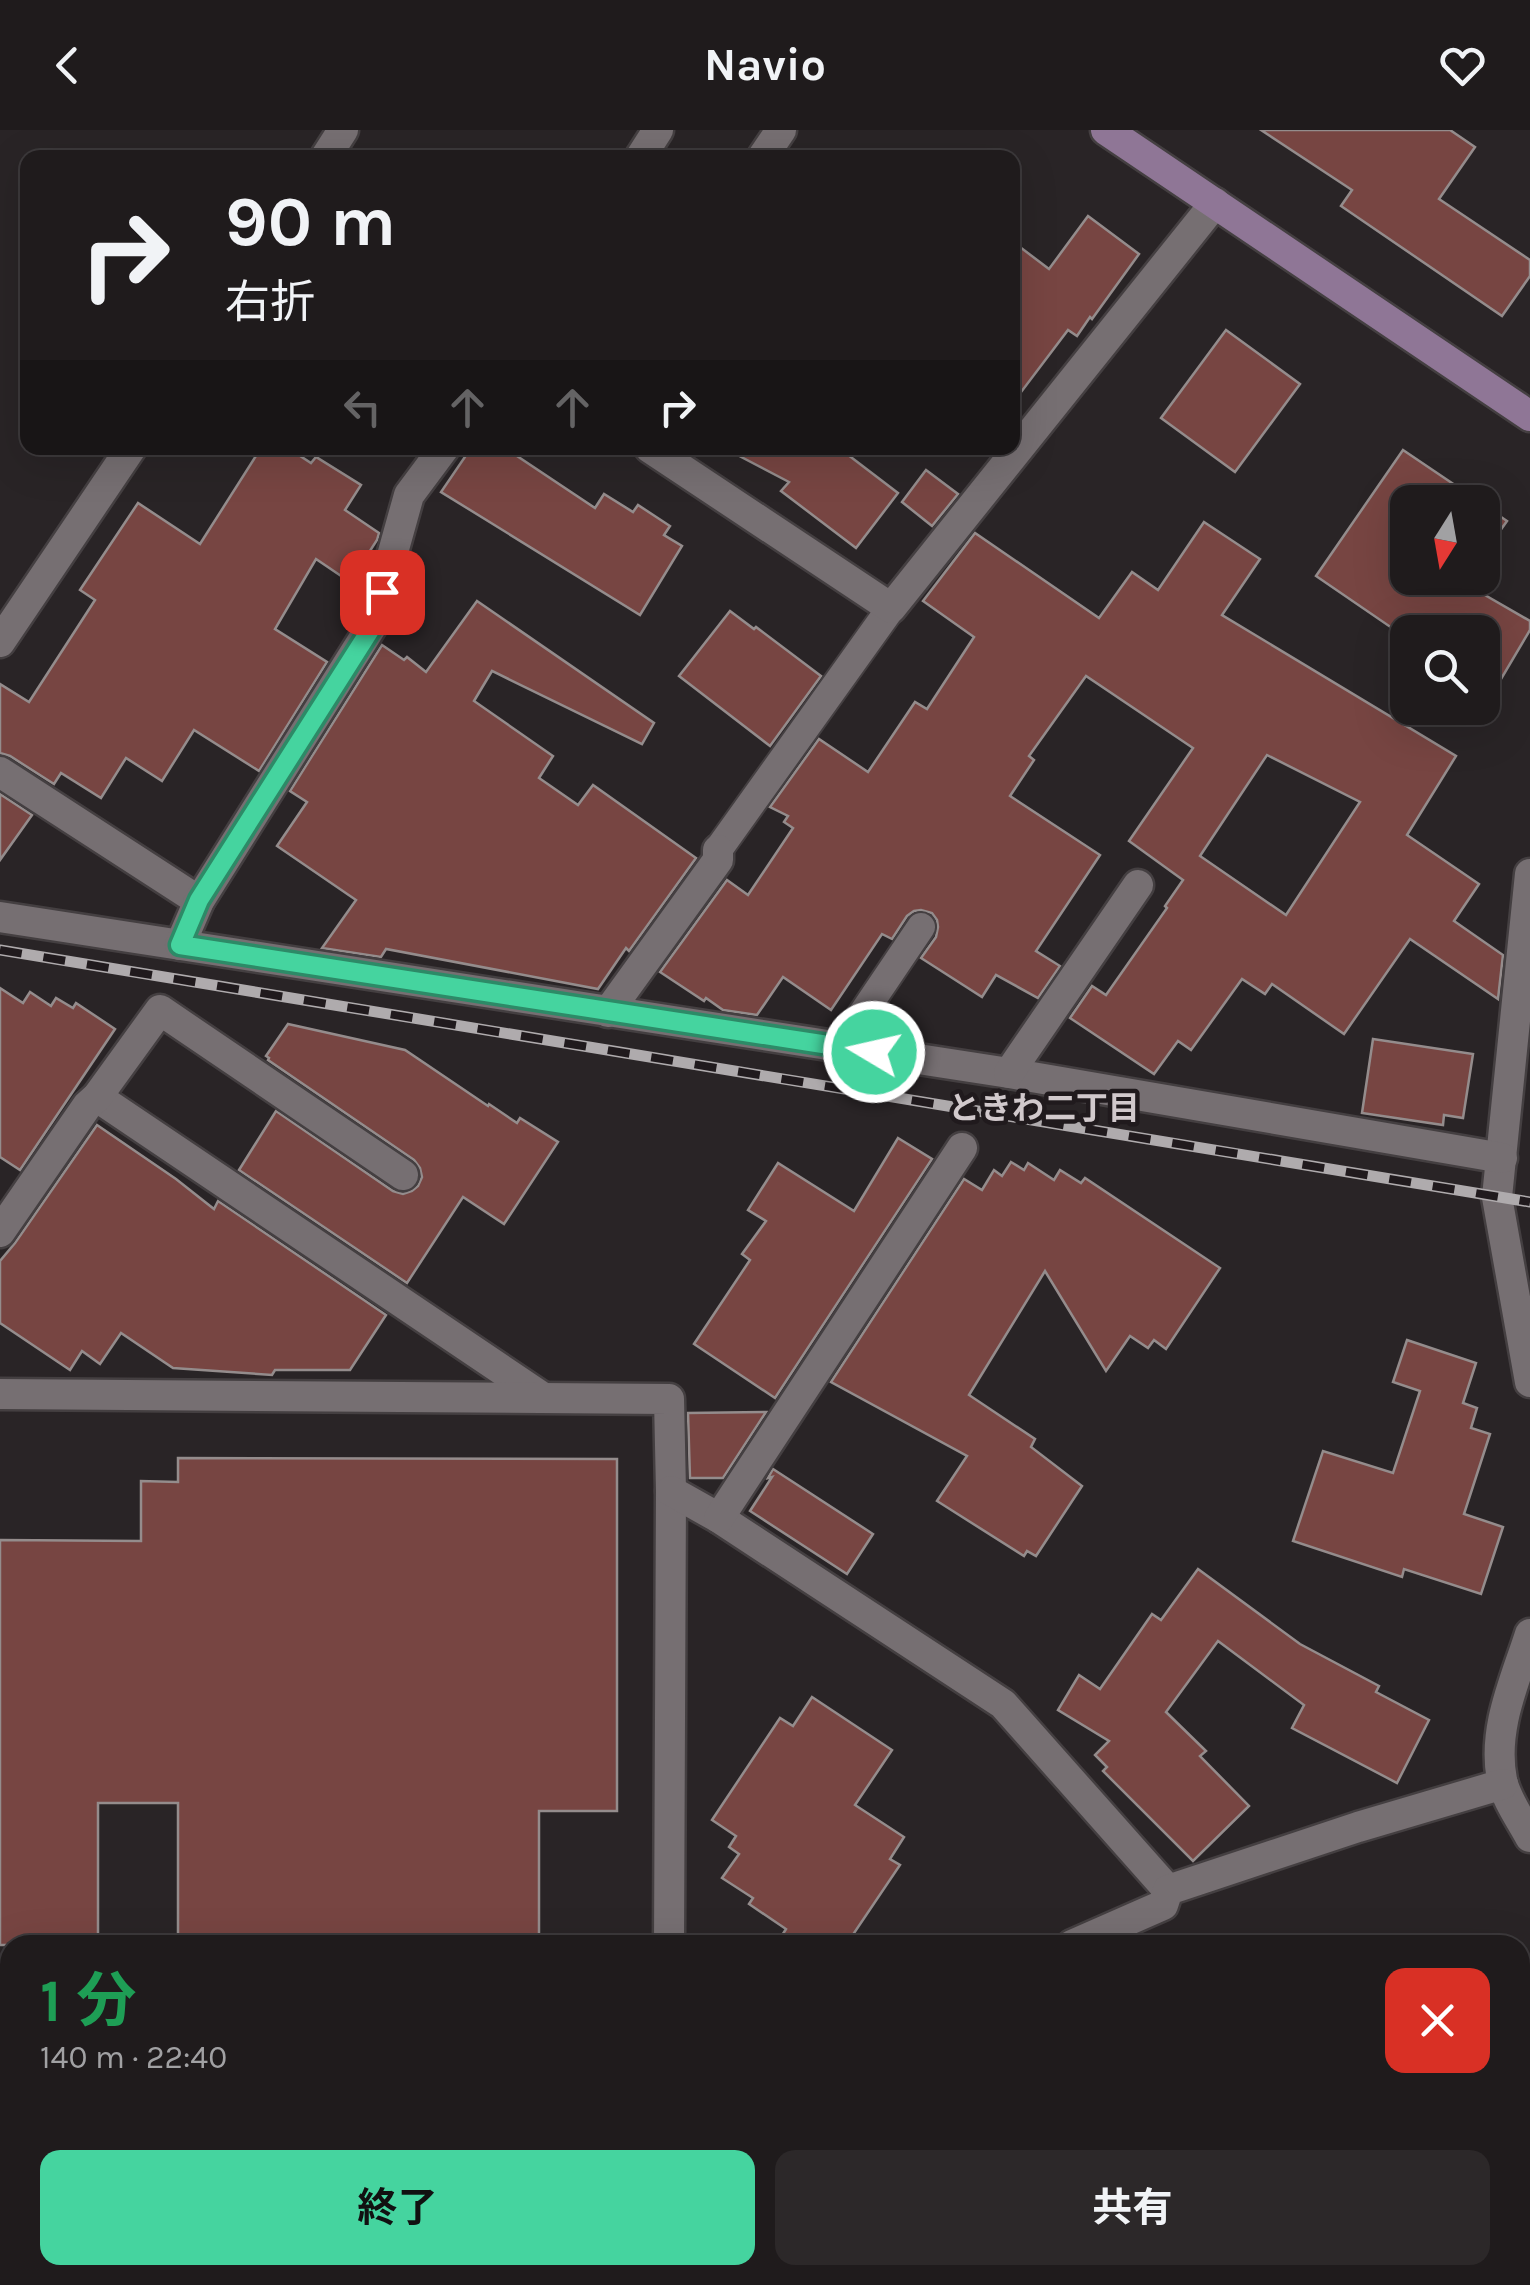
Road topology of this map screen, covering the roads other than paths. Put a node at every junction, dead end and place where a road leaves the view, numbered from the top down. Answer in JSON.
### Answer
{"nodes":[{"id":1,"x":1106,"y":130,"type":"edge"},
{"id":2,"x":1215,"y":204,"type":"junction"},
{"id":3,"x":1530,"y":416,"type":"edge"},
{"id":4,"x":1020,"y":447,"type":"edge"},
{"id":5,"x":125,"y":455,"type":"edge"},
{"id":6,"x":439,"y":455,"type":"edge"},
{"id":7,"x":661,"y":455,"type":"edge"},
{"id":8,"x":1014,"y":455,"type":"edge"},
{"id":9,"x":891,"y":608,"type":"junction"},
{"id":10,"x":0,"y":642,"type":"edge"},
{"id":11,"x":0,"y":772,"type":"edge"},
{"id":12,"x":718,"y":850,"type":"joint"},
{"id":13,"x":1530,"y":874,"type":"edge"},
{"id":14,"x":1138,"y":885,"type":"dead end"},
{"id":15,"x":199,"y":900,"type":"junction"},
{"id":16,"x":0,"y":918,"type":"edge"},
{"id":17,"x":921,"y":927,"type":"dead end"},
{"id":18,"x":180,"y":945,"type":"junction"},
{"id":19,"x":608,"y":1012,"type":"junction"},
{"id":20,"x":840,"y":1046,"type":"junction"},
{"id":21,"x":1008,"y":1073,"type":"junction"},
{"id":22,"x":97,"y":1096,"type":"junction"},
{"id":23,"x":962,"y":1148,"type":"dead end"},
{"id":24,"x":1502,"y":1158,"type":"junction"},
{"id":25,"x":403,"y":1175,"type":"dead end"},
{"id":26,"x":0,"y":1232,"type":"edge"},
{"id":27,"x":1530,"y":1382,"type":"edge"},
{"id":28,"x":0,"y":1394,"type":"edge"},
{"id":29,"x":542,"y":1397,"type":"junction"},
{"id":30,"x":671,"y":1491,"type":"junction"},
{"id":31,"x":719,"y":1518,"type":"junction"},
{"id":32,"x":1530,"y":1634,"type":"edge"},
{"id":33,"x":1502,"y":1784,"type":"junction"},
{"id":34,"x":1530,"y":1838,"type":"edge"},
{"id":35,"x":1168,"y":1890,"type":"junction"},
{"id":36,"x":668,"y":1935,"type":"edge"},
{"id":37,"x":1094,"y":1935,"type":"edge"}],
"edges":[{"from":1,"to":2,"type":"street"},
{"from":2,"to":3,"type":"street"},
{"from":2,"to":4,"type":"street"},
{"from":5,"to":10,"type":"street"},
{"from":6,"to":15,"type":"street"},
{"from":7,"to":9,"type":"street"},
{"from":8,"to":9,"type":"street"},
{"from":9,"to":12,"type":"lane"},
{"from":11,"to":15,"type":"street"},
{"from":12,"to":19,"type":"street"},
{"from":13,"to":24,"type":"street"},
{"from":14,"to":21,"type":"street"},
{"from":15,"to":18,"type":"street"},
{"from":16,"to":18,"type":"street"},
{"from":17,"to":20,"type":"lane"},
{"from":18,"to":19,"type":"street"},
{"from":19,"to":20,"type":"street"},
{"from":20,"to":21,"type":"street"},
{"from":21,"to":24,"type":"street"},
{"from":22,"to":25,"type":"street"},
{"from":22,"to":26,"type":"street"},
{"from":22,"to":29,"type":"street"},
{"from":23,"to":31,"type":"street"},
{"from":24,"to":27,"type":"street"},
{"from":28,"to":29,"type":"street"},
{"from":29,"to":30,"type":"street"},
{"from":30,"to":31,"type":"street"},
{"from":30,"to":36,"type":"street"},
{"from":31,"to":35,"type":"street"},
{"from":32,"to":33,"type":"street"},
{"from":33,"to":34,"type":"street"},
{"from":33,"to":35,"type":"street"},
{"from":35,"to":37,"type":"street"}]}
